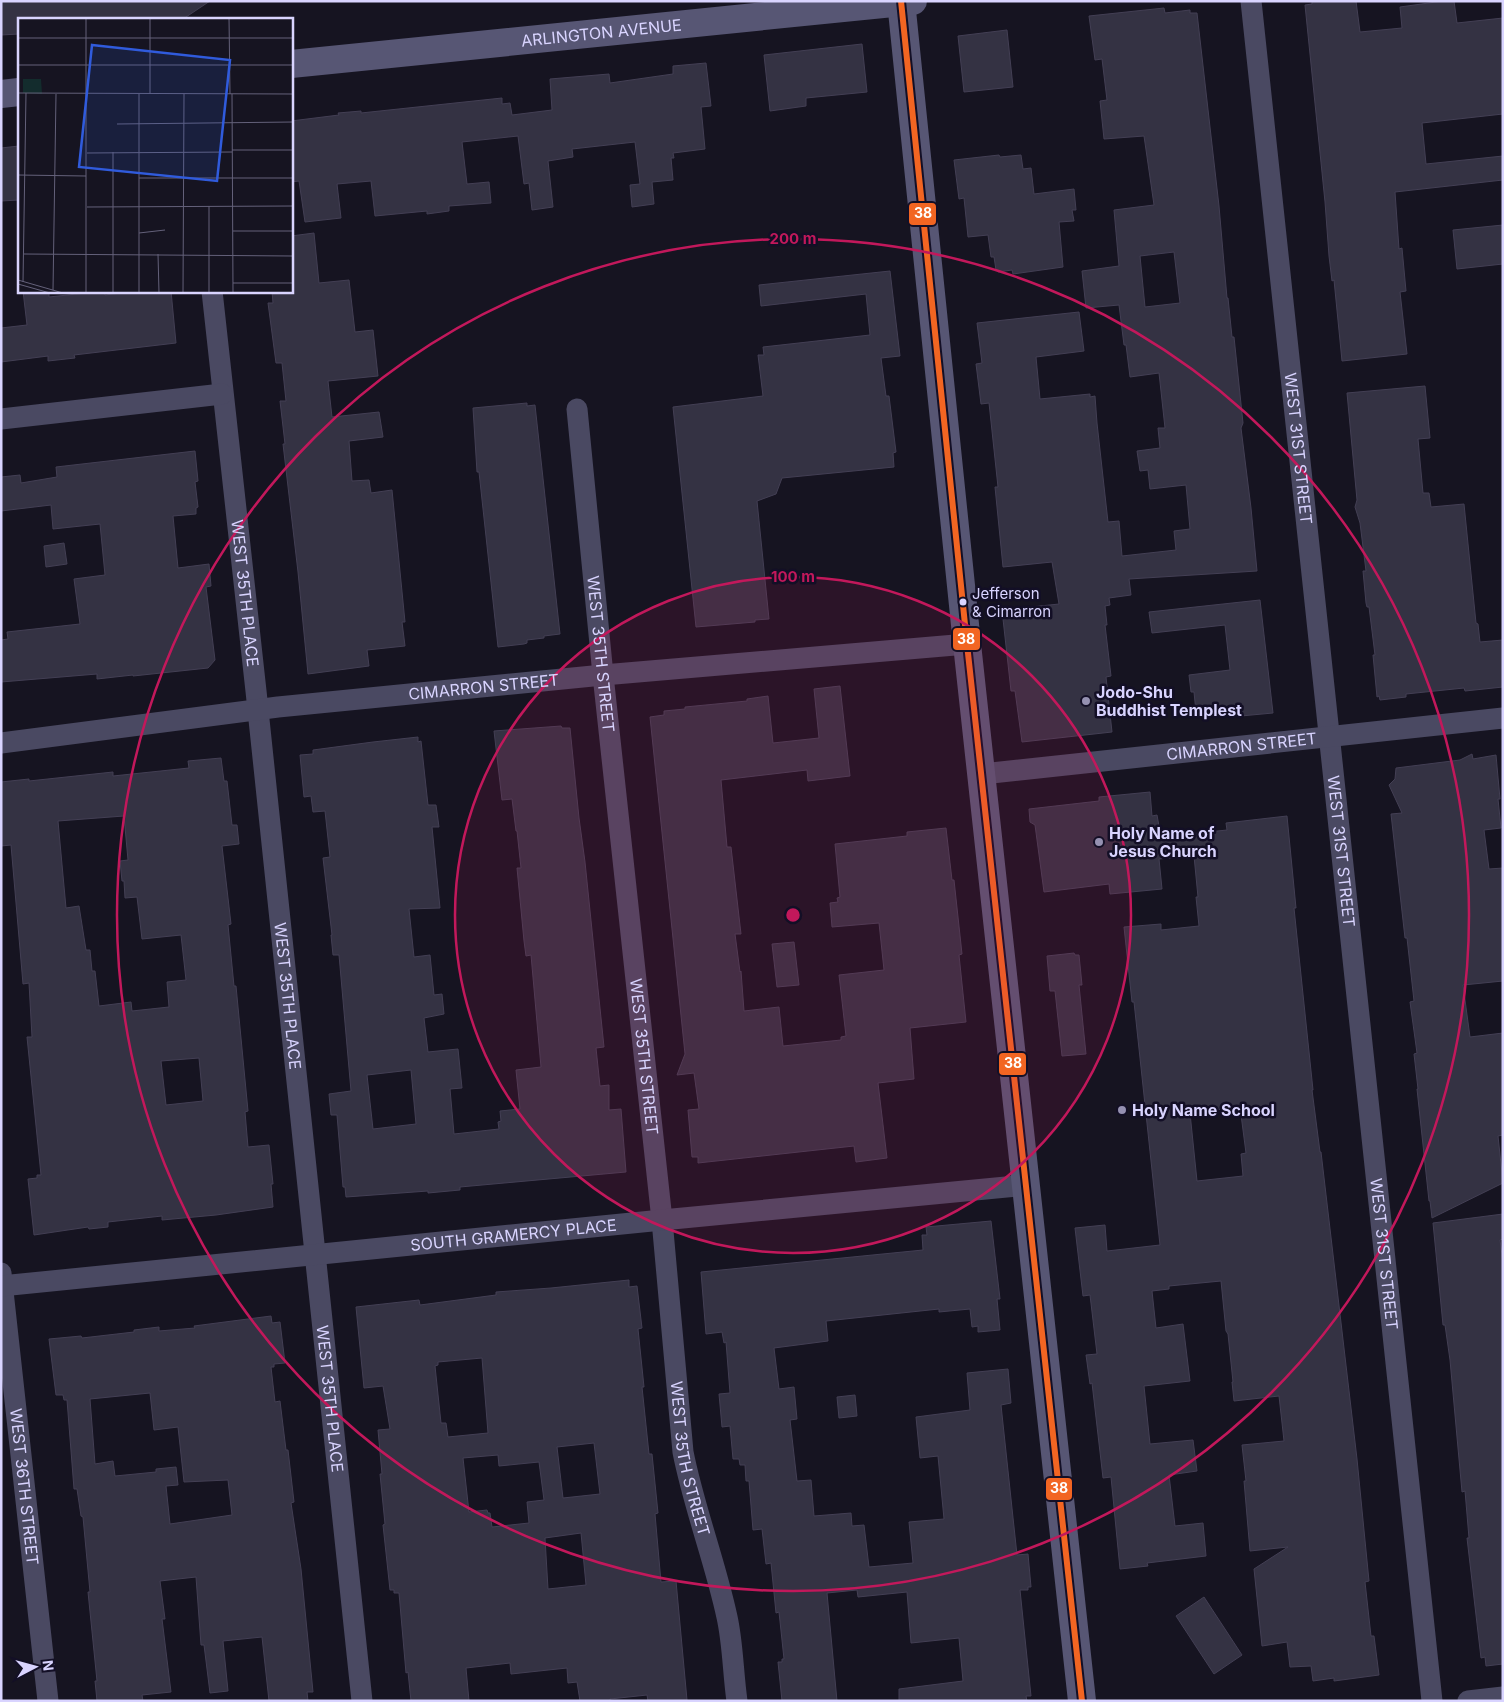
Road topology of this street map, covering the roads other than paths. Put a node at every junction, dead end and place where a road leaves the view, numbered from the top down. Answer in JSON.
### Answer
{"nodes":[{"id":1,"x":1252,"y":1,"type":"edge"},
{"id":2,"x":905,"y":2,"type":"edge"},
{"id":3,"x":292,"y":64,"type":"edge"},
{"id":4,"x":18,"y":92,"type":"edge"},
{"id":5,"x":1,"y":94,"type":"edge"},
{"id":6,"x":212,"y":292,"type":"edge"},
{"id":7,"x":222,"y":394,"type":"junction"},
{"id":8,"x":577,"y":409,"type":"dead end"},
{"id":9,"x":1,"y":419,"type":"edge"},
{"id":10,"x":967,"y":644,"type":"junction"},
{"id":11,"x":603,"y":675,"type":"junction"},
{"id":12,"x":258,"y":710,"type":"junction"},
{"id":13,"x":1503,"y":718,"type":"edge"},
{"id":14,"x":1329,"y":737,"type":"junction"},
{"id":15,"x":1,"y":743,"type":"edge"},
{"id":16,"x":982,"y":774,"type":"junction"},
{"id":17,"x":1026,"y":1185,"type":"junction"},
{"id":18,"x":662,"y":1220,"type":"junction"},
{"id":19,"x":315,"y":1255,"type":"junction"},
{"id":20,"x":2,"y":1282,"type":"edge"},
{"id":21,"x":1503,"y":1697,"type":"edge"},
{"id":22,"x":48,"y":1701,"type":"edge"},
{"id":23,"x":362,"y":1701,"type":"edge"},
{"id":24,"x":737,"y":1701,"type":"edge"},
{"id":25,"x":1082,"y":1701,"type":"edge"},
{"id":26,"x":1432,"y":1701,"type":"edge"},
{"id":27,"x":1468,"y":1701,"type":"edge"}],
"edges":[{"from":1,"to":14,"type":"street","name":"WEST 31ST STREET"},
{"from":2,"to":3,"type":"main road","name":"ARLINGTON AVENUE"},
{"from":2,"to":10,"type":"main road"},
{"from":4,"to":5,"type":"main road"},
{"from":6,"to":7,"type":"street","name":"WEST 35TH PLACE"},
{"from":7,"to":9,"type":"street"},
{"from":7,"to":12,"type":"street","name":"WEST 35TH PLACE"},
{"from":8,"to":11,"type":"street","name":"WEST 35TH STREET"},
{"from":10,"to":11,"type":"street","name":"CIMARRON STREET"},
{"from":10,"to":16,"type":"main road"},
{"from":11,"to":12,"type":"street","name":"CIMARRON STREET"},
{"from":11,"to":18,"type":"street","name":"WEST 35TH STREET"},
{"from":12,"to":15,"type":"street","name":"CIMARRON STREET"},
{"from":12,"to":19,"type":"street","name":"WEST 35TH PLACE"},
{"from":13,"to":14,"type":"street","name":"CIMARRON STREET"},
{"from":14,"to":16,"type":"street","name":"CIMARRON STREET"},
{"from":14,"to":26,"type":"street","name":"WEST 31ST STREET"},
{"from":16,"to":17,"type":"main road"},
{"from":17,"to":18,"type":"street","name":"SOUTH GRAMERCY PLACE"},
{"from":17,"to":25,"type":"main road"},
{"from":18,"to":19,"type":"street","name":"SOUTH GRAMERCY PLACE"},
{"from":18,"to":24,"type":"street","name":"WEST 35TH STREET"},
{"from":19,"to":20,"type":"street","name":"SOUTH GRAMERCY PLACE"},
{"from":19,"to":23,"type":"street","name":"WEST 35TH PLACE"},
{"from":20,"to":22,"type":"street","name":"WEST 36TH STREET"},
{"from":21,"to":27,"type":"street"}]}
